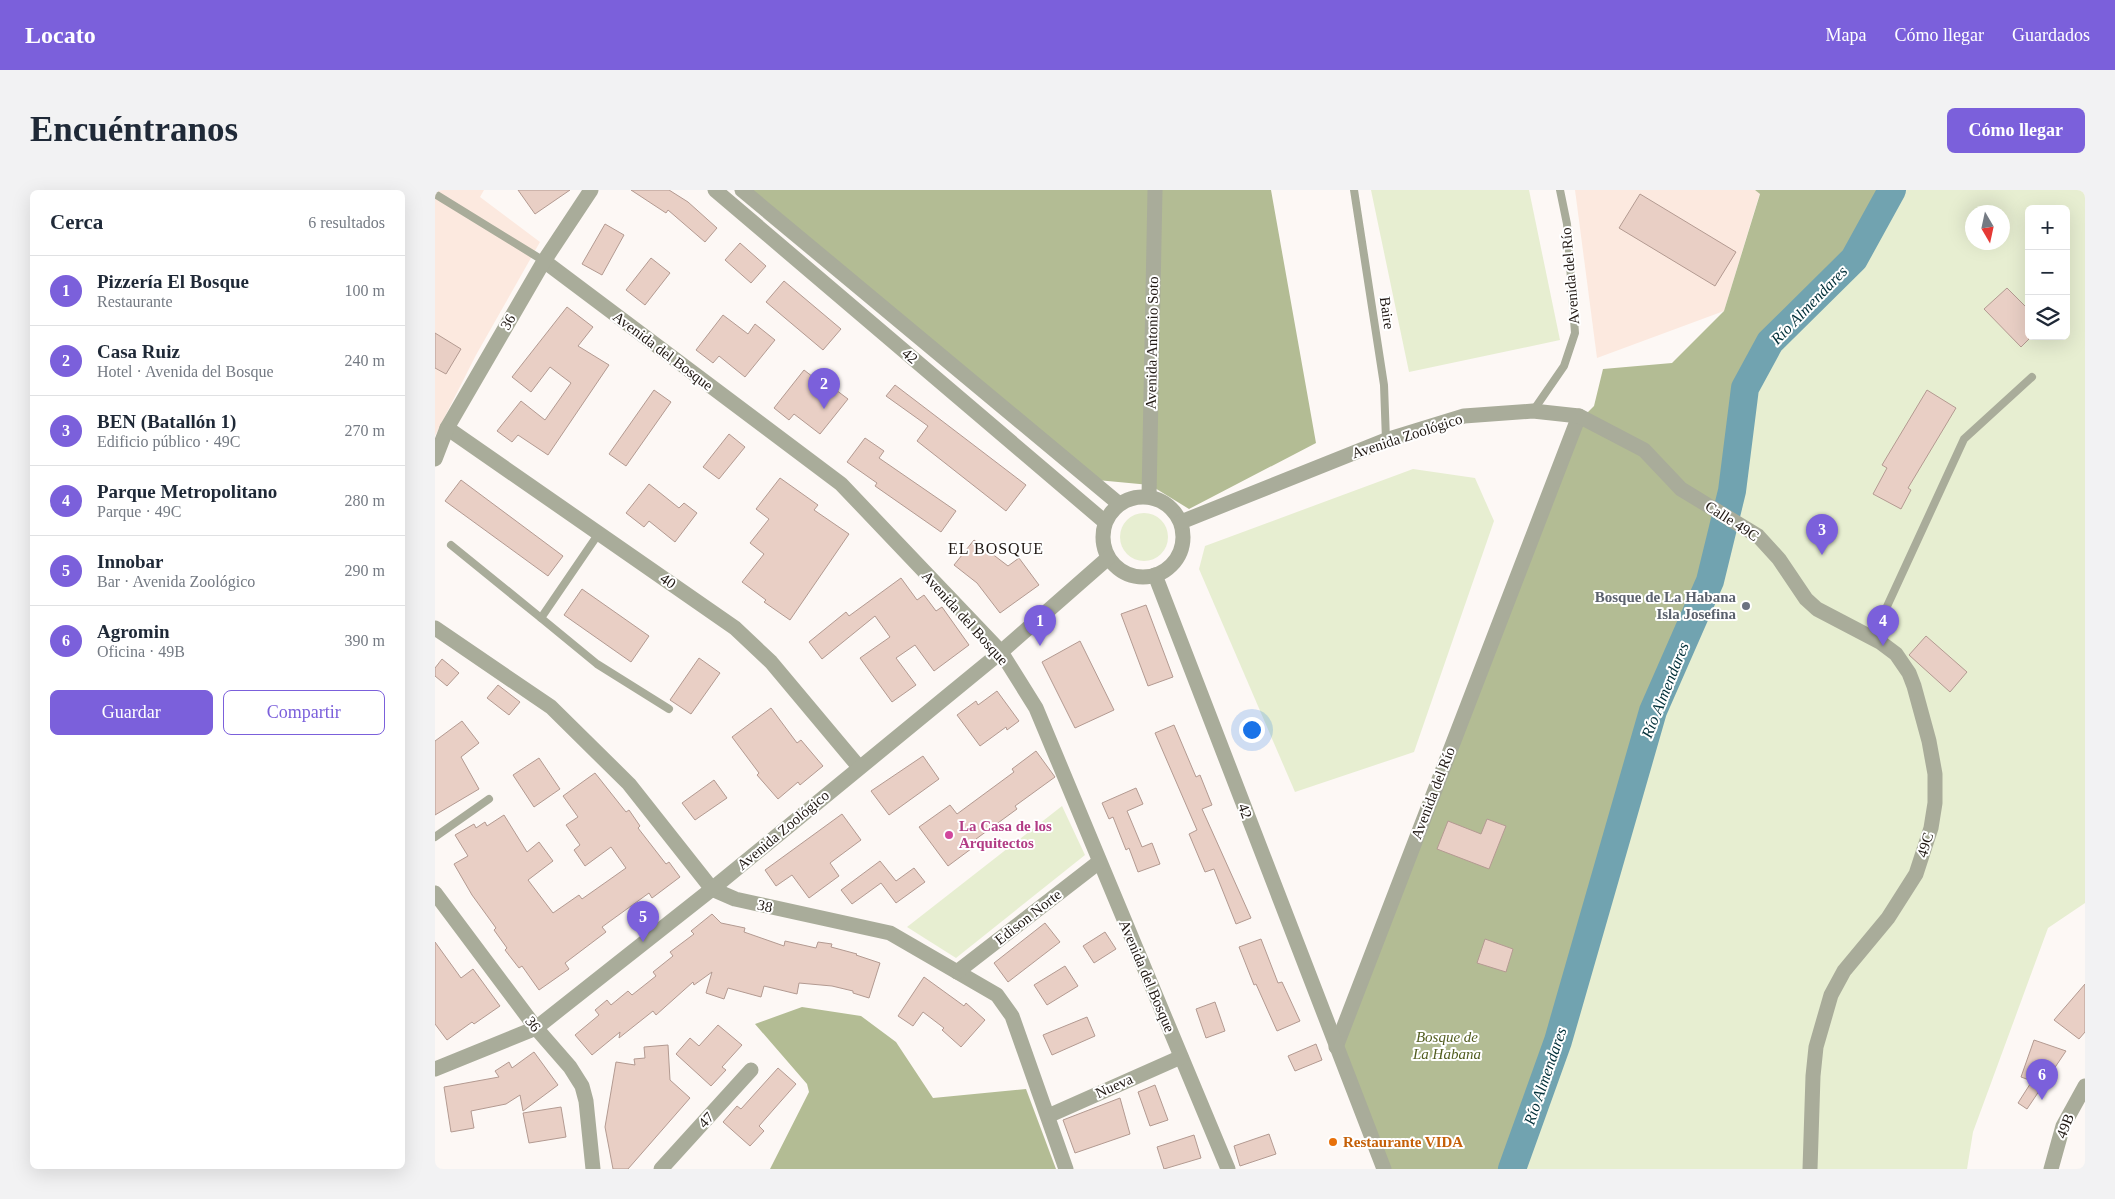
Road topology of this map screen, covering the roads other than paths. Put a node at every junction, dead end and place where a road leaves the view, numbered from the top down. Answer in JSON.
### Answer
{"nodes":[{"id":1,"x":591,"y":190,"type":"edge"},
{"id":2,"x":715,"y":190,"type":"edge"},
{"id":3,"x":742,"y":190,"type":"edge"},
{"id":4,"x":1155,"y":190,"type":"edge"},
{"id":5,"x":1354,"y":190,"type":"edge"},
{"id":6,"x":1560,"y":190,"type":"edge"},
{"id":7,"x":435,"y":194,"type":"edge"},
{"id":8,"x":543,"y":261,"type":"junction"},
{"id":9,"x":2032,"y":377,"type":"dead end"},
{"id":10,"x":1533,"y":411,"type":"junction"},
{"id":11,"x":1579,"y":416,"type":"junction"},
{"id":12,"x":447,"y":428,"type":"junction"},
{"id":13,"x":1386,"y":440,"type":"junction"},
{"id":14,"x":435,"y":459,"type":"edge"},
{"id":15,"x":1681,"y":489,"type":"joint"},
{"id":16,"x":1149,"y":497,"type":"junction"},
{"id":17,"x":1118,"y":503,"type":"junction"},
{"id":18,"x":1105,"y":522,"type":"junction"},
{"id":19,"x":1181,"y":522,"type":"junction"},
{"id":20,"x":599,"y":533,"type":"junction"},
{"id":21,"x":451,"y":545,"type":"dead end"},
{"id":22,"x":1109,"y":558,"type":"junction"},
{"id":23,"x":1779,"y":559,"type":"joint"},
{"id":24,"x":1155,"y":575,"type":"junction"},
{"id":25,"x":541,"y":618,"type":"junction"},
{"id":26,"x":435,"y":628,"type":"edge"},
{"id":27,"x":1872,"y":638,"type":"junction"},
{"id":28,"x":1001,"y":652,"type":"junction"},
{"id":29,"x":669,"y":709,"type":"dead end"},
{"id":30,"x":859,"y":767,"type":"junction"},
{"id":31,"x":489,"y":799,"type":"dead end"},
{"id":32,"x":435,"y":837,"type":"edge"},
{"id":33,"x":1099,"y":862,"type":"junction"},
{"id":34,"x":712,"y":889,"type":"junction"},
{"id":35,"x":435,"y":893,"type":"edge"},
{"id":36,"x":957,"y":972,"type":"junction"},
{"id":37,"x":535,"y":1028,"type":"junction"},
{"id":38,"x":1336,"y":1047,"type":"junction"},
{"id":39,"x":1181,"y":1057,"type":"junction"},
{"id":40,"x":435,"y":1069,"type":"edge"},
{"id":41,"x":751,"y":1070,"type":"dead end"},
{"id":42,"x":2085,"y":1086,"type":"edge"},
{"id":43,"x":1048,"y":1116,"type":"junction"},
{"id":44,"x":593,"y":1169,"type":"edge"},
{"id":45,"x":661,"y":1169,"type":"edge"},
{"id":46,"x":1066,"y":1169,"type":"edge"},
{"id":47,"x":1229,"y":1169,"type":"edge"},
{"id":48,"x":1384,"y":1169,"type":"edge"},
{"id":49,"x":1810,"y":1169,"type":"edge"},
{"id":50,"x":2051,"y":1169,"type":"edge"}],
"edges":[{"from":1,"to":8,"type":"street","name":"36"},
{"from":2,"to":18,"type":"street","name":"42"},
{"from":3,"to":17,"type":"street","name":"42"},
{"from":4,"to":16,"type":"street","name":"Avenida Antonio Soto"},
{"from":5,"to":13,"type":"lane","name":"Baire"},
{"from":6,"to":10,"type":"lane","name":"Avenida del Río"},
{"from":7,"to":8,"type":"lane"},
{"from":8,"to":12,"type":"street","name":"36"},
{"from":8,"to":28,"type":"street","name":"Avenida del Bosque"},
{"from":9,"to":27,"type":"lane"},
{"from":10,"to":11,"type":"street","name":"Avenida Zoológico"},
{"from":10,"to":13,"type":"street","name":"Avenida Zoológico"},
{"from":11,"to":15,"type":"street","name":"Avenida Zoológico"},
{"from":11,"to":38,"type":"street","name":"Avenida del Río"},
{"from":12,"to":14,"type":"street","name":"36"},
{"from":12,"to":20,"type":"street","name":"40"},
{"from":13,"to":19,"type":"street","name":"Avenida Zoológico"},
{"from":15,"to":23,"type":"street","name":"Calle 49C"},
{"from":16,"to":17,"type":"street"},
{"from":16,"to":19,"type":"street"},
{"from":17,"to":18,"type":"street"},
{"from":18,"to":22,"type":"street"},
{"from":19,"to":24,"type":"street"},
{"from":20,"to":25,"type":"lane"},
{"from":20,"to":30,"type":"street","name":"40"},
{"from":21,"to":25,"type":"lane"},
{"from":22,"to":24,"type":"street"},
{"from":22,"to":28,"type":"street","name":"Avenida Zoológico"},
{"from":23,"to":27,"type":"street","name":"49C"},
{"from":24,"to":38,"type":"street","name":"42"},
{"from":25,"to":29,"type":"lane"},
{"from":26,"to":34,"type":"street","name":"38"},
{"from":27,"to":49,"type":"street","name":"49C"},
{"from":28,"to":30,"type":"street","name":"Avenida Zoológico"},
{"from":28,"to":33,"type":"street","name":"Avenida del Bosque"},
{"from":30,"to":34,"type":"street","name":"Avenida Zoológico"},
{"from":31,"to":32,"type":"lane"},
{"from":33,"to":36,"type":"street","name":"Edison Norte"},
{"from":33,"to":39,"type":"street","name":"Avenida del Bosque"},
{"from":34,"to":36,"type":"street","name":"38"},
{"from":34,"to":37,"type":"street","name":"Avenida Zoológico"},
{"from":35,"to":37,"type":"street","name":"36"},
{"from":36,"to":43,"type":"street","name":"38"},
{"from":37,"to":40,"type":"street","name":"Avenida Zoológico"},
{"from":37,"to":44,"type":"street","name":"36"},
{"from":38,"to":48,"type":"street"},
{"from":39,"to":43,"type":"street","name":"Nueva"},
{"from":39,"to":47,"type":"street","name":"Avenida del Bosque"},
{"from":41,"to":45,"type":"street","name":"47"},
{"from":42,"to":50,"type":"street","name":"49B"},
{"from":43,"to":46,"type":"street","name":"38"}]}
